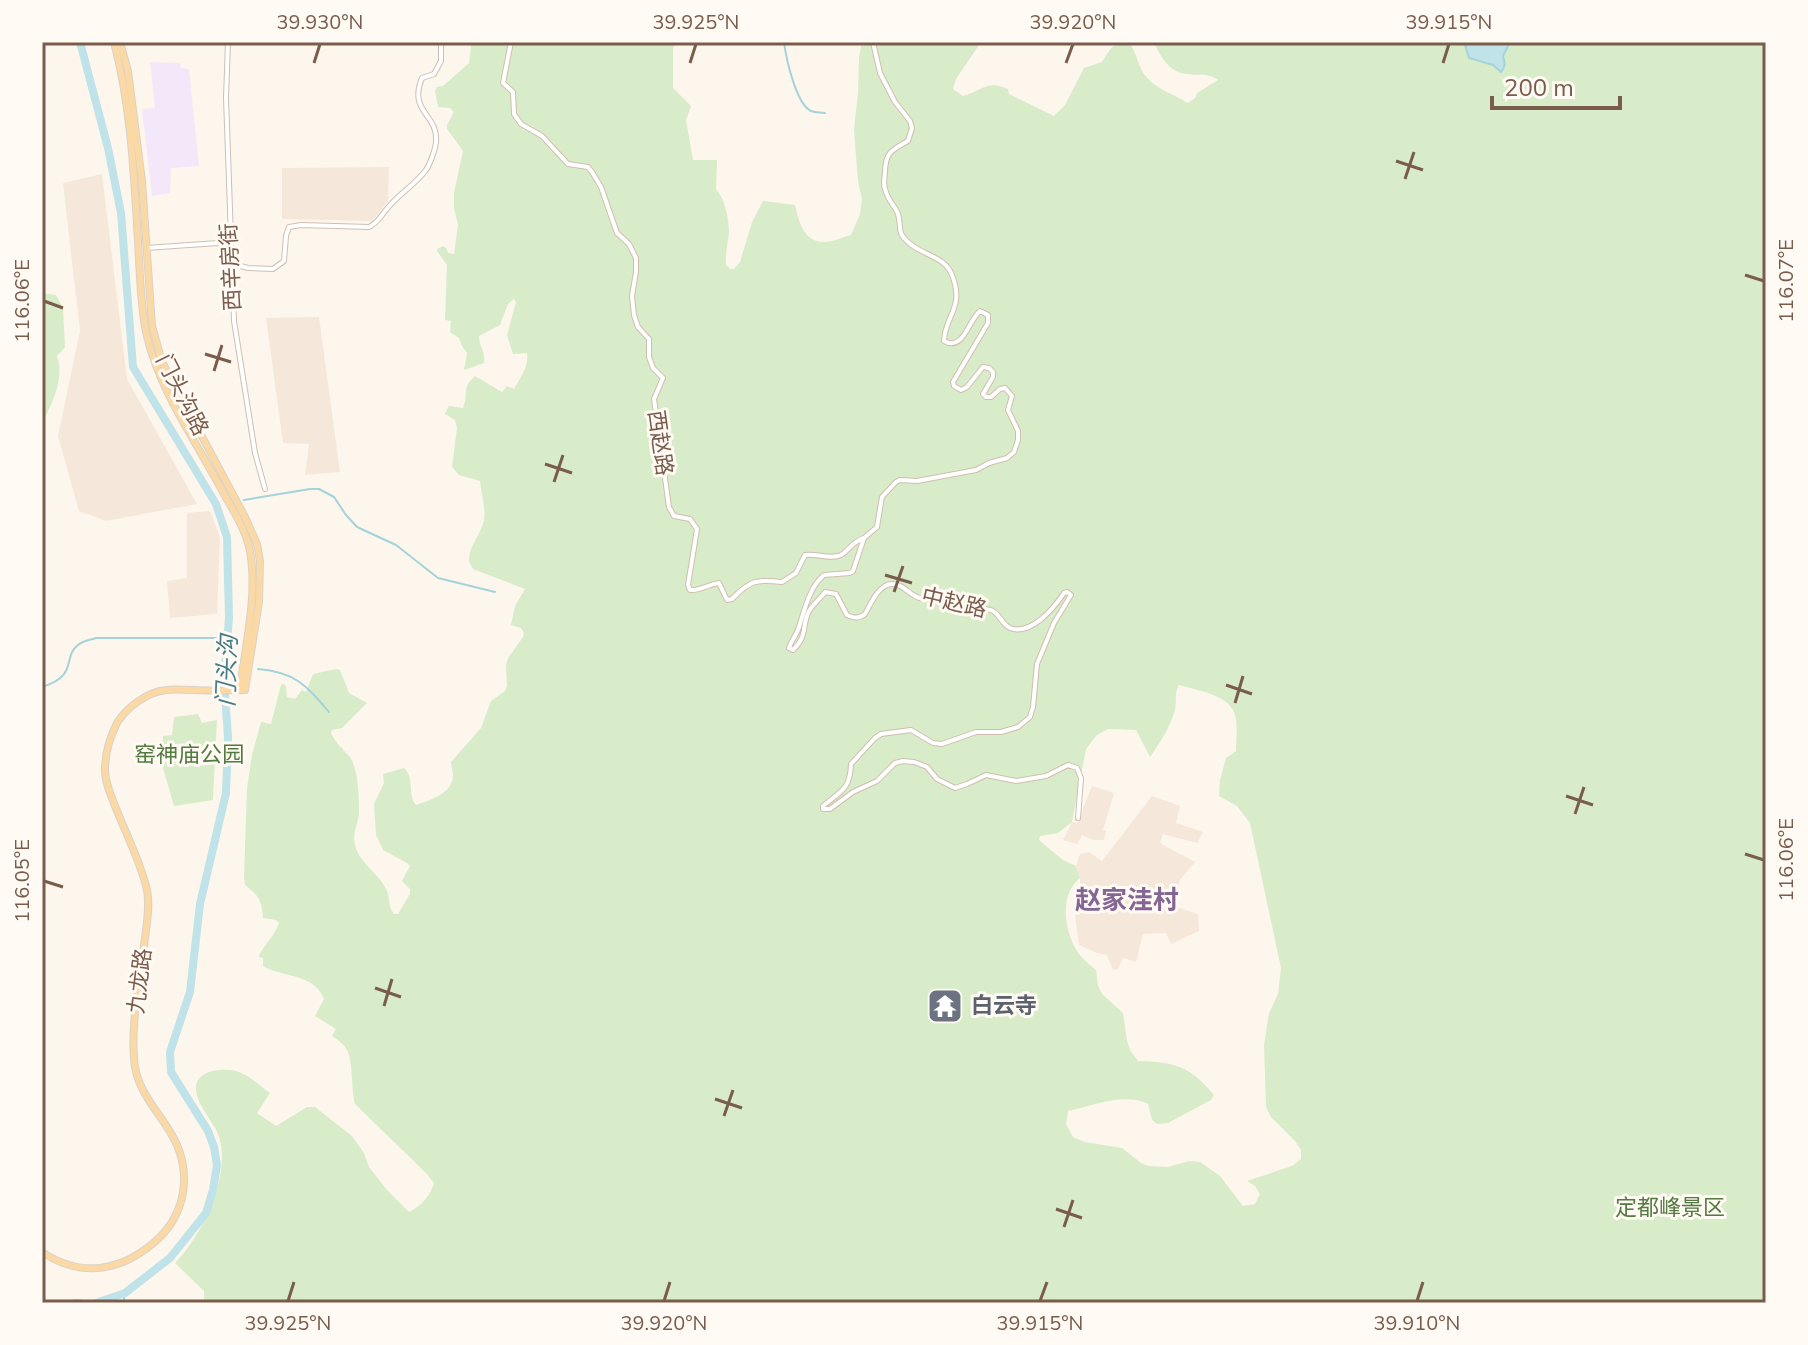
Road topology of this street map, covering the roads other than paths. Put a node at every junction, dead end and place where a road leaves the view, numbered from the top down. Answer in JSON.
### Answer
{"nodes":[{"id":1,"x":114,"y":42,"type":"edge"},
{"id":2,"x":120,"y":42,"type":"edge"},
{"id":3,"x":228,"y":42,"type":"edge"},
{"id":4,"x":441,"y":42,"type":"edge"},
{"id":5,"x":511,"y":42,"type":"edge"},
{"id":6,"x":873,"y":42,"type":"edge"},
{"id":7,"x":231,"y":245,"type":"junction"},
{"id":8,"x":146,"y":248,"type":"junction"},
{"id":9,"x":232,"y":264,"type":"junction"},
{"id":10,"x":265,"y":489,"type":"dead end"},
{"id":11,"x":864,"y":538,"type":"junction"},
{"id":12,"x":240,"y":690,"type":"junction"},
{"id":13,"x":1078,"y":818,"type":"dead end"},
{"id":14,"x":42,"y":1252,"type":"edge"}],
"edges":[{"from":1,"to":12,"type":"main road","name":"门头沟路"},
{"from":2,"to":8,"type":"main road","name":"门头沟路"},
{"from":3,"to":7,"type":"street","name":"西辛房街"},
{"from":4,"to":9,"type":"street"},
{"from":5,"to":11,"type":"street","name":"西赵路"},
{"from":6,"to":11,"type":"street","name":"中赵路"},
{"from":7,"to":8,"type":"street"},
{"from":7,"to":9,"type":"street","name":"西辛房街"},
{"from":8,"to":12,"type":"main road","name":"门头沟路"},
{"from":9,"to":10,"type":"street","name":"西辛房街"},
{"from":11,"to":13,"type":"street","name":"中赵路"},
{"from":12,"to":14,"type":"main road","name":"九龙路"}]}
